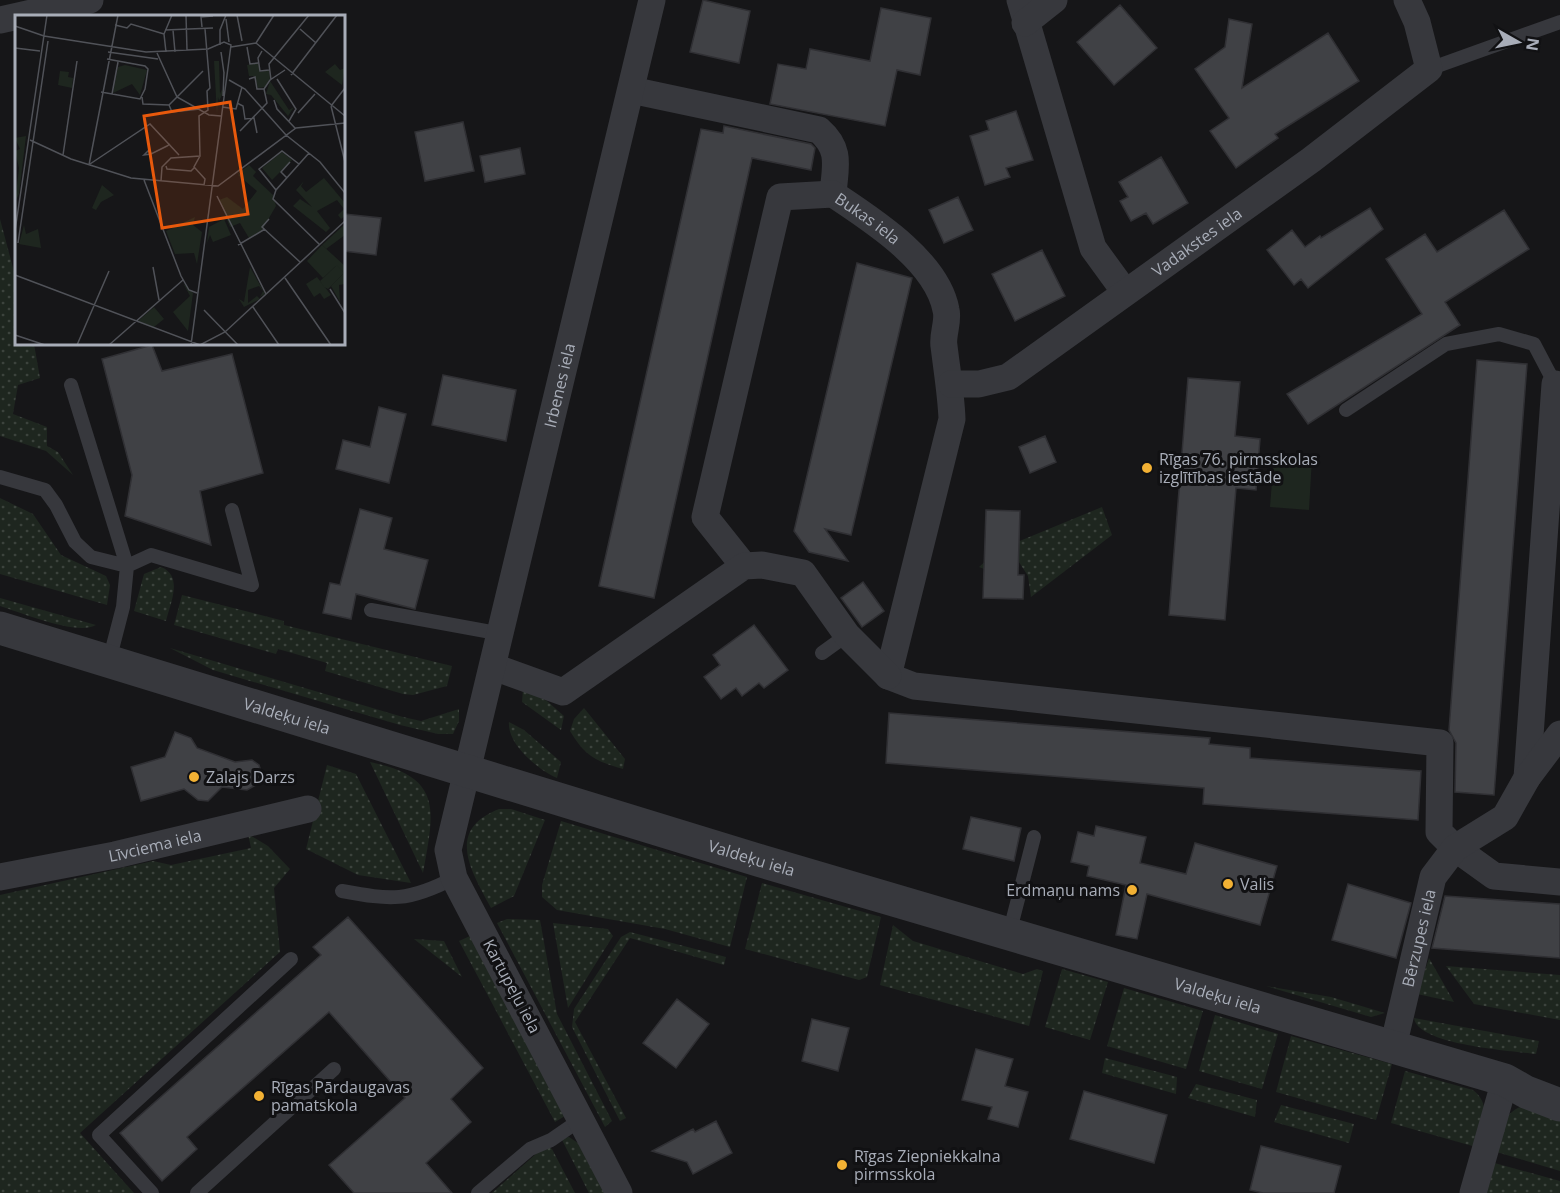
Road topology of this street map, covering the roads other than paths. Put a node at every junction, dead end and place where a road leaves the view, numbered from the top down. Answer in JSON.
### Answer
{"nodes":[{"id":1,"x":90,"y":0,"type":"edge"},
{"id":2,"x":652,"y":0,"type":"edge"},
{"id":3,"x":1054,"y":0,"type":"edge"},
{"id":4,"x":1407,"y":0,"type":"edge"},
{"id":5,"x":1023,"y":11,"type":"edge"},
{"id":6,"x":22,"y":15,"type":"edge"},
{"id":7,"x":15,"y":17,"type":"edge"},
{"id":8,"x":0,"y":20,"type":"edge"},
{"id":9,"x":1560,"y":22,"type":"edge"},
{"id":10,"x":1430,"y":69,"type":"junction"},
{"id":11,"x":631,"y":90,"type":"junction"},
{"id":12,"x":833,"y":194,"type":"junction"},
{"id":13,"x":1125,"y":292,"type":"junction"},
{"id":14,"x":951,"y":384,"type":"junction"},
{"id":15,"x":71,"y":385,"type":"dead end"},
{"id":16,"x":1557,"y":385,"type":"edge"},
{"id":17,"x":1346,"y":410,"type":"dead end"},
{"id":18,"x":0,"y":477,"type":"edge"},
{"id":19,"x":232,"y":510,"type":"dead end"},
{"id":20,"x":127,"y":566,"type":"junction"},
{"id":21,"x":744,"y":566,"type":"junction"},
{"id":22,"x":371,"y":610,"type":"dead end"},
{"id":23,"x":0,"y":628,"type":"edge"},
{"id":24,"x":502,"y":634,"type":"junction"},
{"id":25,"x":847,"y":635,"type":"junction"},
{"id":26,"x":822,"y":653,"type":"dead end"},
{"id":27,"x":109,"y":661,"type":"junction"},
{"id":28,"x":494,"y":667,"type":"junction"},
{"id":29,"x":888,"y":676,"type":"junction"},
{"id":30,"x":1560,"y":734,"type":"edge"},
{"id":31,"x":467,"y":771,"type":"junction"},
{"id":32,"x":1527,"y":778,"type":"junction"},
{"id":33,"x":308,"y":809,"type":"dead end"},
{"id":34,"x":1034,"y":837,"type":"dead end"},
{"id":35,"x":1455,"y":848,"type":"junction"},
{"id":36,"x":0,"y":877,"type":"edge"},
{"id":37,"x":454,"y":878,"type":"junction"},
{"id":38,"x":1560,"y":882,"type":"edge"},
{"id":39,"x":342,"y":891,"type":"dead end"},
{"id":40,"x":1008,"y":934,"type":"junction"},
{"id":41,"x":291,"y":959,"type":"dead end"},
{"id":42,"x":1393,"y":1047,"type":"junction"},
{"id":43,"x":334,"y":1069,"type":"dead end"},
{"id":44,"x":1505,"y":1080,"type":"junction"},
{"id":45,"x":1560,"y":1087,"type":"edge"},
{"id":46,"x":1560,"y":1105,"type":"edge"},
{"id":47,"x":580,"y":1120,"type":"junction"},
{"id":48,"x":152,"y":1193,"type":"edge"},
{"id":49,"x":197,"y":1193,"type":"edge"},
{"id":50,"x":478,"y":1193,"type":"edge"},
{"id":51,"x":619,"y":1193,"type":"edge"},
{"id":52,"x":1473,"y":1193,"type":"edge"}],
"edges":[{"from":1,"to":6,"type":"street"},
{"from":2,"to":11,"type":"street","name":"Irbenes iela"},
{"from":3,"to":5,"type":"street"},
{"from":4,"to":10,"type":"street"},
{"from":5,"to":13,"type":"street"},
{"from":7,"to":8,"type":"street"},
{"from":9,"to":10,"type":"lane"},
{"from":10,"to":13,"type":"street","name":"Vadakstes iela"},
{"from":11,"to":12,"type":"street","name":"Bukas iela"},
{"from":11,"to":24,"type":"street","name":"Irbenes iela"},
{"from":12,"to":14,"type":"street","name":"Bukas iela"},
{"from":12,"to":21,"type":"street"},
{"from":13,"to":14,"type":"street","name":"Vadakstes iela"},
{"from":14,"to":29,"type":"street","name":"Bukas iela"},
{"from":15,"to":20,"type":"lane"},
{"from":16,"to":17,"type":"lane"},
{"from":16,"to":32,"type":"street"},
{"from":18,"to":20,"type":"lane"},
{"from":19,"to":20,"type":"lane"},
{"from":20,"to":27,"type":"lane"},
{"from":21,"to":25,"type":"street"},
{"from":21,"to":28,"type":"street"},
{"from":22,"to":24,"type":"lane"},
{"from":23,"to":27,"type":"street","name":"Valdeķu iela"},
{"from":24,"to":28,"type":"street","name":"Irbenes iela"},
{"from":25,"to":26,"type":"lane"},
{"from":25,"to":29,"type":"street"},
{"from":27,"to":31,"type":"street","name":"Valdeķu iela"},
{"from":28,"to":31,"type":"street","name":"Irbenes iela"},
{"from":29,"to":35,"type":"street"},
{"from":30,"to":32,"type":"street","name":"Bērzupes iela"},
{"from":31,"to":37,"type":"street","name":"Kartupeļu iela"},
{"from":31,"to":40,"type":"street","name":"Valdeķu iela"},
{"from":32,"to":35,"type":"street","name":"Bērzupes iela"},
{"from":33,"to":36,"type":"street","name":"Līvciema iela"},
{"from":34,"to":40,"type":"lane"},
{"from":35,"to":38,"type":"street"},
{"from":35,"to":42,"type":"street","name":"Bērzupes iela"},
{"from":37,"to":39,"type":"lane"},
{"from":37,"to":47,"type":"street","name":"Kartupeļu iela"},
{"from":40,"to":42,"type":"street","name":"Valdeķu iela"},
{"from":41,"to":48,"type":"lane"},
{"from":42,"to":44,"type":"street","name":"Valdeķu iela"},
{"from":43,"to":49,"type":"lane"},
{"from":44,"to":45,"type":"street","name":"Valdeķu iela"},
{"from":44,"to":46,"type":"street","name":"Valdeķu iela"},
{"from":44,"to":52,"type":"street"},
{"from":47,"to":50,"type":"lane"},
{"from":47,"to":51,"type":"street","name":"Kartupeļu iela"}]}
